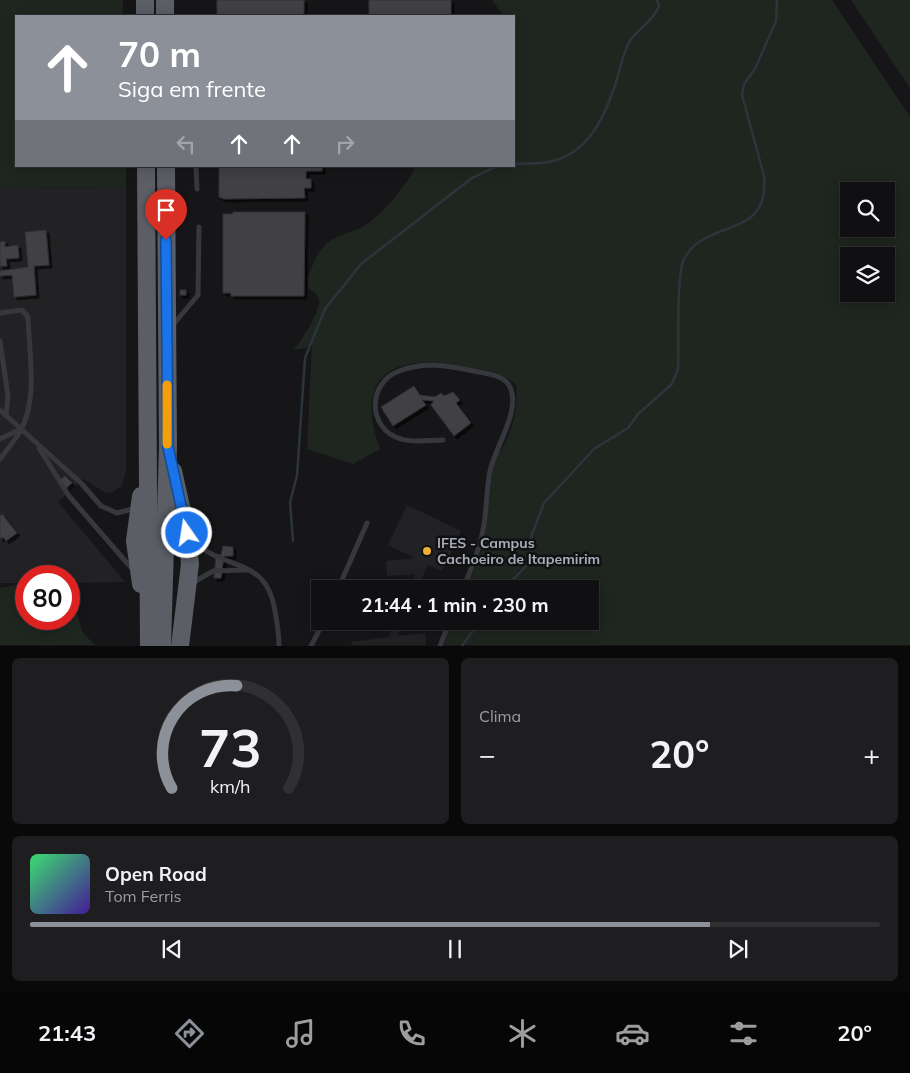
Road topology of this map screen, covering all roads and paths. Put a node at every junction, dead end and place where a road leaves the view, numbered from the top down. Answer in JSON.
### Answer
{"nodes":[{"id":1,"x":145,"y":0,"type":"edge"},
{"id":2,"x":165,"y":0,"type":"edge"},
{"id":3,"x":145,"y":15,"type":"edge"},
{"id":4,"x":165,"y":15,"type":"edge"},
{"id":5,"x":146,"y":167,"type":"edge"},
{"id":6,"x":166,"y":167,"type":"edge"},
{"id":7,"x":196,"y":167,"type":"edge"},
{"id":8,"x":197,"y":189,"type":"dead end"},
{"id":9,"x":199,"y":227,"type":"dead end"},
{"id":10,"x":0,"y":313,"type":"edge"},
{"id":11,"x":167,"y":332,"type":"junction"},
{"id":12,"x":0,"y":341,"type":"edge"},
{"id":13,"x":0,"y":410,"type":"edge"},
{"id":14,"x":6,"y":416,"type":"junction"},
{"id":15,"x":21,"y":429,"type":"junction"},
{"id":16,"x":0,"y":439,"type":"edge"},
{"id":17,"x":443,"y":440,"type":"dead end"},
{"id":18,"x":36,"y":443,"type":"junction"},
{"id":19,"x":168,"y":447,"type":"junction"},
{"id":20,"x":0,"y":459,"type":"edge"},
{"id":21,"x":148,"y":464,"type":"junction"},
{"id":22,"x":139,"y":505,"type":"junction"},
{"id":23,"x":367,"y":523,"type":"dead end"},
{"id":24,"x":187,"y":533,"type":"junction"},
{"id":25,"x":249,"y":570,"type":"junction"},
{"id":26,"x":140,"y":578,"type":"junction"},
{"id":27,"x":342,"y":580,"type":"edge"},
{"id":28,"x":466,"y":580,"type":"edge"},
{"id":29,"x":188,"y":588,"type":"junction"},
{"id":30,"x":149,"y":621,"type":"junction"},
{"id":31,"x":319,"y":630,"type":"edge"},
{"id":32,"x":446,"y":630,"type":"edge"},
{"id":33,"x":150,"y":646,"type":"edge"},
{"id":34,"x":162,"y":646,"type":"edge"},
{"id":35,"x":180,"y":646,"type":"edge"},
{"id":36,"x":278,"y":646,"type":"edge"},
{"id":37,"x":311,"y":646,"type":"edge"},
{"id":38,"x":440,"y":646,"type":"edge"}],
"edges":[{"from":1,"to":3,"type":"highway"},
{"from":2,"to":4,"type":"highway"},
{"from":5,"to":21,"type":"highway"},
{"from":6,"to":11,"type":"highway"},
{"from":7,"to":8,"type":"lane"},
{"from":9,"to":11,"type":"lane"},
{"from":10,"to":15,"type":"lane"},
{"from":11,"to":19,"type":"highway"},
{"from":12,"to":14,"type":"lane"},
{"from":13,"to":14,"type":"lane"},
{"from":14,"to":15,"type":"lane"},
{"from":15,"to":16,"type":"lane"},
{"from":15,"to":18,"type":"lane"},
{"from":15,"to":20,"type":"lane"},
{"from":17,"to":28,"type":"lane"},
{"from":18,"to":22,"type":"lane"},
{"from":18,"to":26,"type":"lane"},
{"from":19,"to":24,"type":"highway"},
{"from":19,"to":34,"type":"highway"},
{"from":21,"to":22,"type":"highway"},
{"from":21,"to":30,"type":"highway"},
{"from":22,"to":26,"type":"highway"},
{"from":23,"to":27,"type":"lane"},
{"from":24,"to":25,"type":"lane"},
{"from":24,"to":29,"type":"highway"},
{"from":25,"to":29,"type":"lane"},
{"from":25,"to":36,"type":"lane"},
{"from":26,"to":30,"type":"highway"},
{"from":29,"to":35,"type":"highway"},
{"from":30,"to":33,"type":"highway"},
{"from":31,"to":37,"type":"lane"},
{"from":32,"to":38,"type":"lane"}]}
